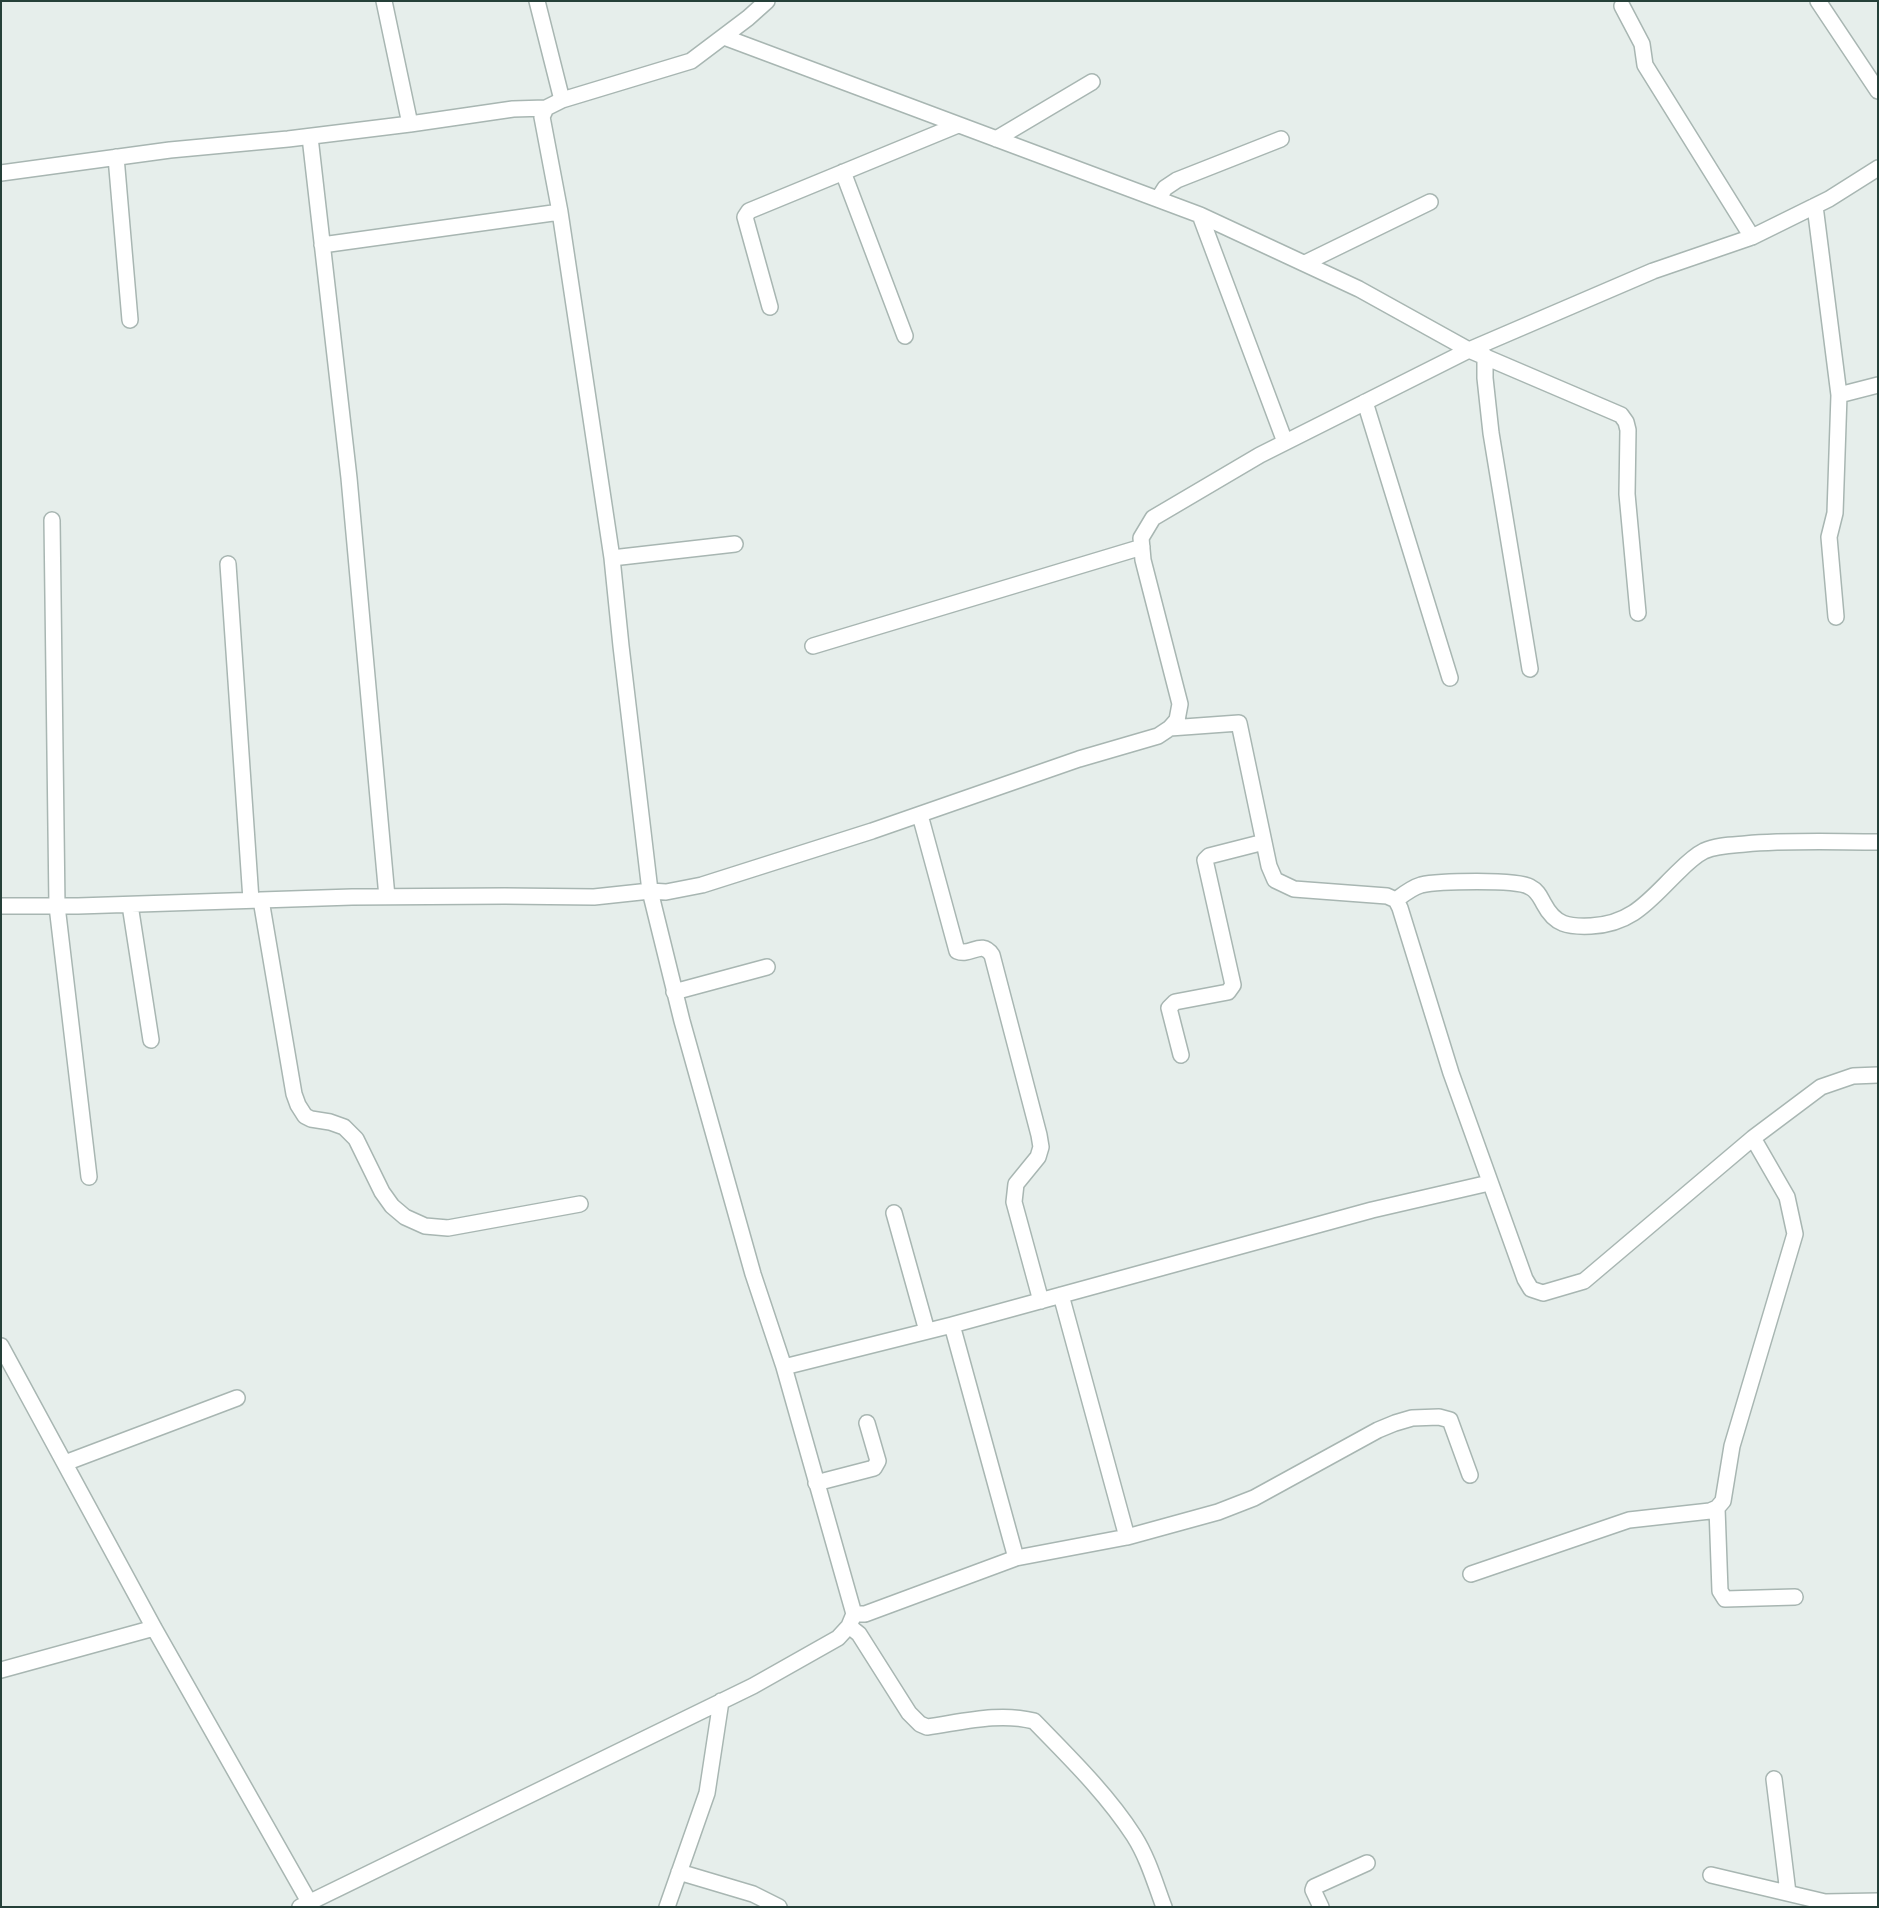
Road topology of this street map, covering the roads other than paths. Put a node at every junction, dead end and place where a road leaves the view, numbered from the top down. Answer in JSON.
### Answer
{"nodes":[{"id":1,"x":384,"y":1,"type":"edge"},
{"id":2,"x":537,"y":1,"type":"edge"},
{"id":3,"x":767,"y":1,"type":"edge"},
{"id":4,"x":1818,"y":1,"type":"edge"},
{"id":5,"x":1622,"y":6,"type":"dead end"},
{"id":6,"x":724,"y":37,"type":"junction"},
{"id":7,"x":1092,"y":82,"type":"dead end"},
{"id":8,"x":1878,"y":91,"type":"edge"},
{"id":9,"x":562,"y":100,"type":"junction"},
{"id":10,"x":546,"y":108,"type":"junction"},
{"id":11,"x":410,"y":124,"type":"junction"},
{"id":12,"x":958,"y":124,"type":"junction"},
{"id":13,"x":310,"y":137,"type":"junction"},
{"id":14,"x":996,"y":139,"type":"junction"},
{"id":15,"x":1281,"y":139,"type":"dead end"},
{"id":16,"x":116,"y":157,"type":"junction"},
{"id":17,"x":1878,"y":168,"type":"edge"},
{"id":18,"x":843,"y":172,"type":"junction"},
{"id":19,"x":1,"y":173,"type":"edge"},
{"id":20,"x":1158,"y":199,"type":"junction"},
{"id":21,"x":1430,"y":202,"type":"dead end"},
{"id":22,"x":1815,"y":206,"type":"junction"},
{"id":23,"x":560,"y":212,"type":"junction"},
{"id":24,"x":1200,"y":215,"type":"junction"},
{"id":25,"x":1752,"y":237,"type":"junction"},
{"id":26,"x":322,"y":244,"type":"junction"},
{"id":27,"x":1305,"y":263,"type":"junction"},
{"id":28,"x":770,"y":307,"type":"dead end"},
{"id":29,"x":130,"y":320,"type":"dead end"},
{"id":30,"x":905,"y":336,"type":"dead end"},
{"id":31,"x":1469,"y":350,"type":"junction"},
{"id":32,"x":1485,"y":356,"type":"junction"},
{"id":33,"x":1878,"y":385,"type":"edge"},
{"id":34,"x":1839,"y":395,"type":"junction"},
{"id":35,"x":1365,"y":402,"type":"junction"},
{"id":36,"x":1285,"y":442,"type":"junction"},
{"id":37,"x":52,"y":520,"type":"dead end"},
{"id":38,"x":735,"y":544,"type":"dead end"},
{"id":39,"x":1142,"y":547,"type":"junction"},
{"id":40,"x":612,"y":558,"type":"junction"},
{"id":41,"x":228,"y":564,"type":"dead end"},
{"id":42,"x":1638,"y":613,"type":"dead end"},
{"id":43,"x":1836,"y":617,"type":"dead end"},
{"id":44,"x":813,"y":646,"type":"dead end"},
{"id":45,"x":1530,"y":670,"type":"dead end"},
{"id":46,"x":1450,"y":678,"type":"dead end"},
{"id":47,"x":1170,"y":728,"type":"junction"},
{"id":48,"x":920,"y":814,"type":"junction"},
{"id":49,"x":1264,"y":842,"type":"junction"},
{"id":50,"x":1878,"y":842,"type":"edge"},
{"id":51,"x":650,"y":891,"type":"junction"},
{"id":52,"x":387,"y":897,"type":"junction"},
{"id":53,"x":256,"y":900,"type":"junction"},
{"id":54,"x":1396,"y":900,"type":"junction"},
{"id":55,"x":130,"y":904,"type":"junction"},
{"id":56,"x":1,"y":906,"type":"edge"},
{"id":57,"x":58,"y":906,"type":"junction"},
{"id":58,"x":768,"y":967,"type":"dead end"},
{"id":59,"x":674,"y":992,"type":"junction"},
{"id":60,"x":151,"y":1040,"type":"dead end"},
{"id":61,"x":1181,"y":1055,"type":"dead end"},
{"id":62,"x":1878,"y":1075,"type":"edge"},
{"id":63,"x":1753,"y":1138,"type":"junction"},
{"id":64,"x":90,"y":1177,"type":"dead end"},
{"id":65,"x":1490,"y":1183,"type":"junction"},
{"id":66,"x":580,"y":1204,"type":"dead end"},
{"id":67,"x":894,"y":1213,"type":"dead end"},
{"id":68,"x":1061,"y":1295,"type":"junction"},
{"id":69,"x":1041,"y":1301,"type":"junction"},
{"id":70,"x":952,"y":1325,"type":"junction"},
{"id":71,"x":927,"y":1332,"type":"junction"},
{"id":72,"x":1,"y":1346,"type":"edge"},
{"id":73,"x":784,"y":1367,"type":"junction"},
{"id":74,"x":237,"y":1398,"type":"dead end"},
{"id":75,"x":867,"y":1423,"type":"dead end"},
{"id":76,"x":65,"y":1463,"type":"junction"},
{"id":77,"x":1470,"y":1475,"type":"dead end"},
{"id":78,"x":816,"y":1483,"type":"junction"},
{"id":79,"x":1716,"y":1508,"type":"junction"},
{"id":80,"x":1127,"y":1537,"type":"junction"},
{"id":81,"x":1016,"y":1558,"type":"junction"},
{"id":82,"x":1471,"y":1574,"type":"dead end"},
{"id":83,"x":1795,"y":1597,"type":"dead end"},
{"id":84,"x":851,"y":1620,"type":"junction"},
{"id":85,"x":154,"y":1628,"type":"junction"},
{"id":86,"x":1,"y":1670,"type":"edge"},
{"id":87,"x":721,"y":1702,"type":"junction"},
{"id":88,"x":1774,"y":1779,"type":"dead end"},
{"id":89,"x":1367,"y":1863,"type":"dead end"},
{"id":90,"x":679,"y":1872,"type":"junction"},
{"id":91,"x":1711,"y":1875,"type":"dead end"},
{"id":92,"x":1788,"y":1893,"type":"junction"},
{"id":93,"x":1878,"y":1902,"type":"edge"},
{"id":94,"x":307,"y":1905,"type":"edge"},
{"id":95,"x":667,"y":1907,"type":"edge"},
{"id":96,"x":779,"y":1907,"type":"edge"},
{"id":97,"x":1164,"y":1907,"type":"edge"},
{"id":98,"x":1321,"y":1907,"type":"edge"}],
"edges":[{"from":1,"to":11,"type":"street"},
{"from":2,"to":9,"type":"street"},
{"from":3,"to":6,"type":"street"},
{"from":4,"to":8,"type":"street"},
{"from":5,"to":25,"type":"street"},
{"from":6,"to":9,"type":"street"},
{"from":6,"to":12,"type":"street"},
{"from":7,"to":14,"type":"street"},
{"from":9,"to":10,"type":"street"},
{"from":10,"to":11,"type":"street"},
{"from":10,"to":23,"type":"street"},
{"from":11,"to":13,"type":"street"},
{"from":12,"to":14,"type":"street"},
{"from":12,"to":18,"type":"street"},
{"from":13,"to":16,"type":"street"},
{"from":13,"to":26,"type":"street"},
{"from":14,"to":20,"type":"street"},
{"from":15,"to":20,"type":"street"},
{"from":16,"to":19,"type":"street"},
{"from":16,"to":29,"type":"street"},
{"from":17,"to":22,"type":"street"},
{"from":18,"to":28,"type":"street"},
{"from":18,"to":30,"type":"street"},
{"from":20,"to":24,"type":"street"},
{"from":21,"to":27,"type":"street"},
{"from":22,"to":25,"type":"street"},
{"from":22,"to":34,"type":"street"},
{"from":23,"to":26,"type":"street"},
{"from":23,"to":40,"type":"street"},
{"from":24,"to":27,"type":"street"},
{"from":24,"to":36,"type":"street"},
{"from":25,"to":31,"type":"street"},
{"from":26,"to":52,"type":"street"},
{"from":27,"to":31,"type":"street"},
{"from":31,"to":32,"type":"street"},
{"from":31,"to":35,"type":"street"},
{"from":32,"to":42,"type":"street"},
{"from":32,"to":45,"type":"street"},
{"from":33,"to":34,"type":"street"},
{"from":34,"to":43,"type":"street"},
{"from":35,"to":36,"type":"street"},
{"from":35,"to":46,"type":"street"},
{"from":36,"to":39,"type":"street"},
{"from":37,"to":57,"type":"street"},
{"from":38,"to":40,"type":"street"},
{"from":39,"to":44,"type":"street"},
{"from":39,"to":47,"type":"street"},
{"from":40,"to":51,"type":"street"},
{"from":41,"to":53,"type":"street"},
{"from":47,"to":48,"type":"street"},
{"from":47,"to":49,"type":"street"},
{"from":48,"to":51,"type":"street"},
{"from":48,"to":69,"type":"street"},
{"from":49,"to":54,"type":"street"},
{"from":49,"to":61,"type":"street"},
{"from":50,"to":54,"type":"street"},
{"from":51,"to":52,"type":"street"},
{"from":51,"to":59,"type":"street"},
{"from":52,"to":53,"type":"street"},
{"from":53,"to":55,"type":"street"},
{"from":53,"to":66,"type":"street"},
{"from":54,"to":65,"type":"street"},
{"from":55,"to":57,"type":"street"},
{"from":55,"to":60,"type":"street"},
{"from":56,"to":57,"type":"street"},
{"from":57,"to":64,"type":"street"},
{"from":58,"to":59,"type":"street"},
{"from":59,"to":73,"type":"street"},
{"from":62,"to":63,"type":"street"},
{"from":63,"to":65,"type":"street"},
{"from":63,"to":79,"type":"street"},
{"from":65,"to":68,"type":"street"},
{"from":67,"to":71,"type":"street"},
{"from":68,"to":69,"type":"street"},
{"from":68,"to":80,"type":"street"},
{"from":69,"to":70,"type":"street"},
{"from":70,"to":71,"type":"street"},
{"from":70,"to":81,"type":"street"},
{"from":71,"to":73,"type":"street"},
{"from":72,"to":76,"type":"street"},
{"from":73,"to":78,"type":"street"},
{"from":74,"to":76,"type":"street"},
{"from":75,"to":78,"type":"street"},
{"from":76,"to":85,"type":"street"},
{"from":77,"to":80,"type":"street"},
{"from":78,"to":84,"type":"street"},
{"from":79,"to":82,"type":"street"},
{"from":79,"to":83,"type":"street"},
{"from":80,"to":81,"type":"street"},
{"from":81,"to":84,"type":"street"},
{"from":84,"to":87,"type":"street"},
{"from":84,"to":97,"type":"street"},
{"from":85,"to":86,"type":"street"},
{"from":85,"to":94,"type":"street"},
{"from":87,"to":90,"type":"street"},
{"from":87,"to":94,"type":"street"},
{"from":88,"to":92,"type":"street"},
{"from":89,"to":98,"type":"street"},
{"from":90,"to":95,"type":"street"},
{"from":90,"to":96,"type":"street"},
{"from":91,"to":92,"type":"street"},
{"from":92,"to":93,"type":"street"}]}
